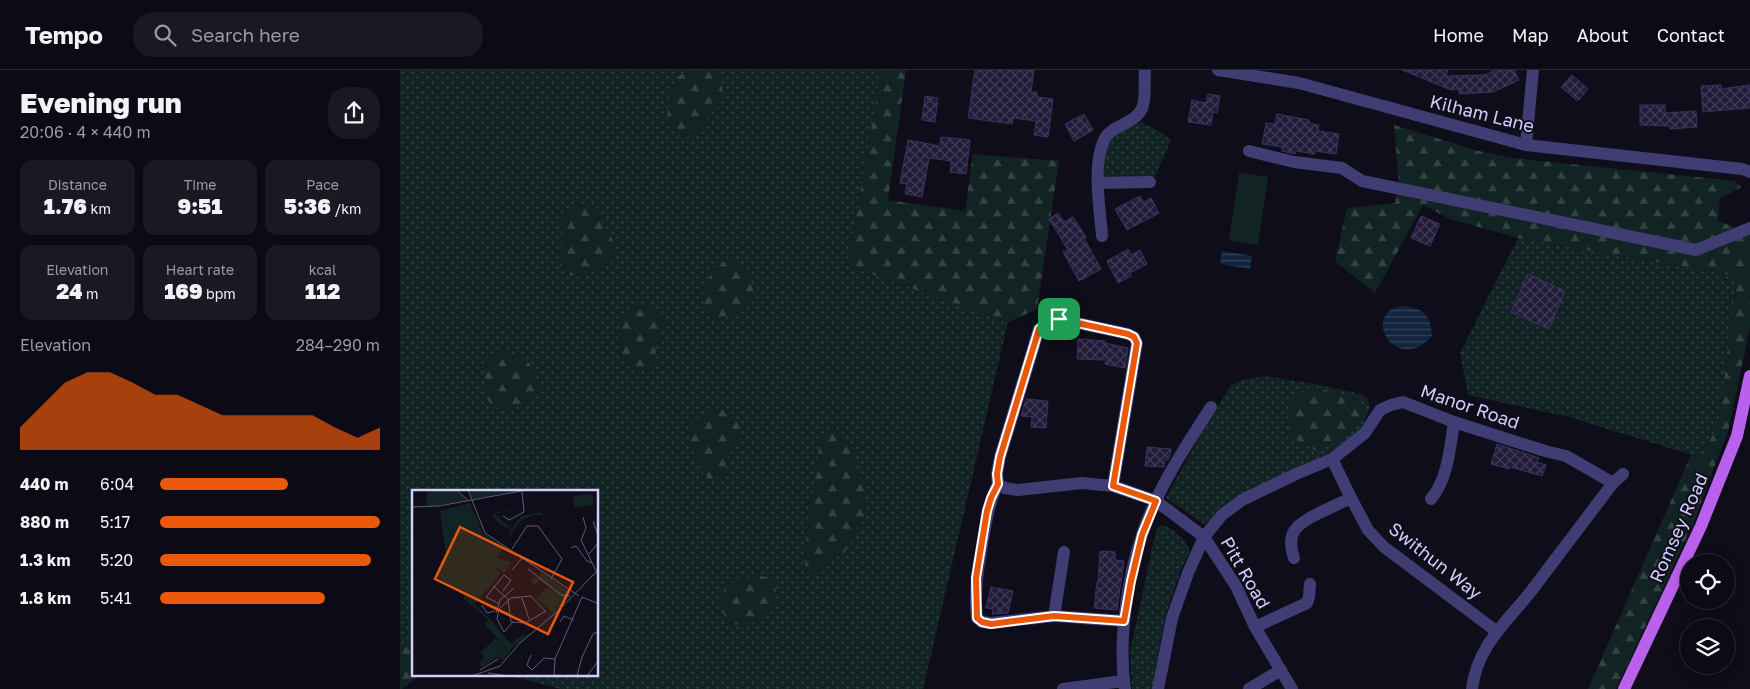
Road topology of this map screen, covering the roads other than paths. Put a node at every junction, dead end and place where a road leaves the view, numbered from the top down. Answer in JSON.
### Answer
{"nodes":[{"id":1,"x":1145,"y":70,"type":"edge"},
{"id":2,"x":1218,"y":70,"type":"edge"},
{"id":3,"x":1533,"y":70,"type":"edge"},
{"id":4,"x":1526,"y":145,"type":"junction"},
{"id":5,"x":1249,"y":151,"type":"dead end"},
{"id":6,"x":1747,"y":170,"type":"edge"},
{"id":7,"x":1150,"y":182,"type":"dead end"},
{"id":8,"x":1098,"y":183,"type":"junction"},
{"id":9,"x":1750,"y":228,"type":"edge"},
{"id":10,"x":1102,"y":236,"type":"dead end"},
{"id":11,"x":1750,"y":376,"type":"edge"},
{"id":12,"x":1211,"y":407,"type":"dead end"},
{"id":13,"x":1454,"y":422,"type":"junction"},
{"id":14,"x":1332,"y":459,"type":"junction"},
{"id":15,"x":998,"y":484,"type":"junction"},
{"id":16,"x":1113,"y":486,"type":"junction"},
{"id":17,"x":1351,"y":498,"type":"junction"},
{"id":18,"x":1432,"y":498,"type":"dead end"},
{"id":19,"x":1156,"y":501,"type":"junction"},
{"id":20,"x":1204,"y":537,"type":"junction"},
{"id":21,"x":1064,"y":552,"type":"dead end"},
{"id":22,"x":1294,"y":558,"type":"dead end"},
{"id":23,"x":1310,"y":584,"type":"dead end"},
{"id":24,"x":1054,"y":616,"type":"junction"},
{"id":25,"x":1124,"y":621,"type":"junction"},
{"id":26,"x":1255,"y":627,"type":"junction"},
{"id":27,"x":1496,"y":631,"type":"junction"},
{"id":28,"x":1281,"y":670,"type":"junction"},
{"id":29,"x":1124,"y":685,"type":"edge"},
{"id":30,"x":1063,"y":689,"type":"edge"},
{"id":31,"x":1158,"y":689,"type":"edge"},
{"id":32,"x":1249,"y":689,"type":"edge"},
{"id":33,"x":1292,"y":689,"type":"edge"},
{"id":34,"x":1469,"y":689,"type":"edge"},
{"id":35,"x":1624,"y":689,"type":"edge"}],
"edges":[{"from":1,"to":8,"type":"street"},
{"from":2,"to":4,"type":"street","name":"Kilham Lane"},
{"from":3,"to":4,"type":"street"},
{"from":4,"to":6,"type":"street","name":"Kilham Lane"},
{"from":5,"to":9,"type":"street"},
{"from":7,"to":8,"type":"street"},
{"from":8,"to":10,"type":"street"},
{"from":11,"to":35,"type":"main road","name":"Romsey Road"},
{"from":12,"to":19,"type":"street"},
{"from":13,"to":14,"type":"street","name":"Manor Road"},
{"from":13,"to":18,"type":"street"},
{"from":13,"to":27,"type":"street","name":"Manor Road"},
{"from":14,"to":17,"type":"street","name":"Swithun Way"},
{"from":14,"to":20,"type":"street","name":"Manor Road"},
{"from":15,"to":16,"type":"street","name":"Pitt Road"},
{"from":15,"to":16,"type":"street"},
{"from":15,"to":24,"type":"street"},
{"from":16,"to":19,"type":"street","name":"Pitt Road"},
{"from":17,"to":22,"type":"street"},
{"from":17,"to":27,"type":"street","name":"Swithun Way"},
{"from":19,"to":20,"type":"street","name":"Pitt Road"},
{"from":19,"to":25,"type":"street"},
{"from":20,"to":26,"type":"street","name":"Pitt Road"},
{"from":20,"to":31,"type":"street","name":"Manor Road"},
{"from":21,"to":24,"type":"street"},
{"from":23,"to":26,"type":"street"},
{"from":24,"to":25,"type":"street"},
{"from":25,"to":29,"type":"street"},
{"from":26,"to":28,"type":"street","name":"Pitt Road"},
{"from":27,"to":34,"type":"street","name":"Manor Road"},
{"from":28,"to":32,"type":"street"},
{"from":28,"to":33,"type":"street","name":"Pitt Road"},
{"from":29,"to":30,"type":"street"}]}
